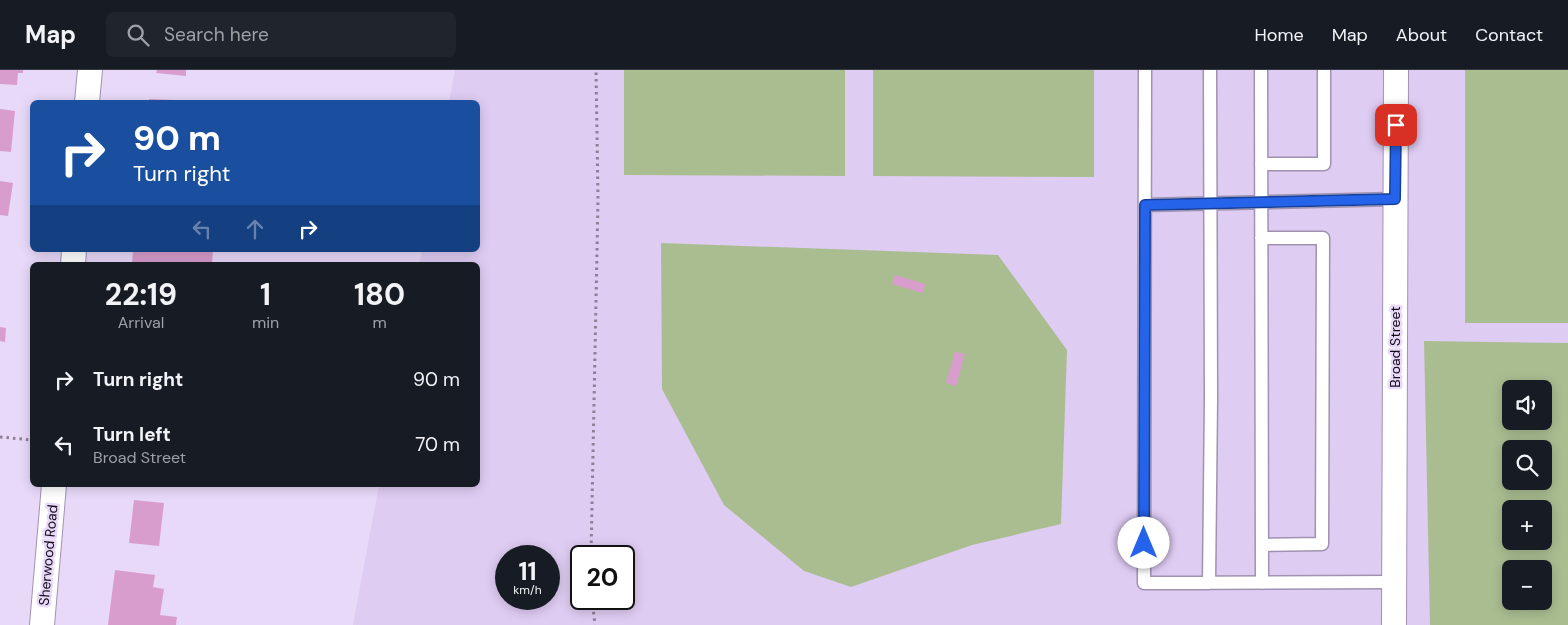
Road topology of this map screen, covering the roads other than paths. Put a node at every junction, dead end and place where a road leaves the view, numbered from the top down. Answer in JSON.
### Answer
{"nodes":[{"id":1,"x":90,"y":70,"type":"edge"},
{"id":2,"x":1145,"y":70,"type":"edge"},
{"id":3,"x":1210,"y":70,"type":"edge"},
{"id":4,"x":1261,"y":70,"type":"edge"},
{"id":5,"x":1324,"y":70,"type":"edge"},
{"id":6,"x":1396,"y":70,"type":"edge"},
{"id":7,"x":87,"y":100,"type":"edge"},
{"id":8,"x":1261,"y":164,"type":"junction"},
{"id":9,"x":1395,"y":199,"type":"junction"},
{"id":10,"x":1261,"y":202,"type":"junction"},
{"id":11,"x":1210,"y":204,"type":"junction"},
{"id":12,"x":1145,"y":205,"type":"junction"},
{"id":13,"x":1261,"y":238,"type":"junction"},
{"id":14,"x":54,"y":487,"type":"edge"},
{"id":15,"x":1262,"y":545,"type":"junction"},
{"id":16,"x":1394,"y":582,"type":"junction"},
{"id":17,"x":1209,"y":583,"type":"junction"},
{"id":18,"x":1262,"y":583,"type":"junction"},
{"id":19,"x":42,"y":625,"type":"edge"},
{"id":20,"x":1394,"y":625,"type":"edge"}],
"edges":[{"from":1,"to":7,"type":"street"},
{"from":2,"to":12,"type":"lane"},
{"from":3,"to":11,"type":"lane"},
{"from":4,"to":8,"type":"lane"},
{"from":5,"to":8,"type":"lane"},
{"from":6,"to":9,"type":"street","name":"Broad Street"},
{"from":8,"to":10,"type":"lane"},
{"from":9,"to":10,"type":"lane"},
{"from":9,"to":16,"type":"street","name":"Broad Street"},
{"from":10,"to":11,"type":"lane"},
{"from":10,"to":13,"type":"lane"},
{"from":11,"to":12,"type":"lane"},
{"from":11,"to":17,"type":"lane"},
{"from":12,"to":17,"type":"lane"},
{"from":13,"to":15,"type":"lane"},
{"from":13,"to":15,"type":"lane"},
{"from":14,"to":19,"type":"street","name":"Sherwood Road"},
{"from":15,"to":18,"type":"lane"},
{"from":16,"to":18,"type":"lane"},
{"from":16,"to":20,"type":"street","name":"Broad Street"},
{"from":17,"to":18,"type":"lane"}]}
